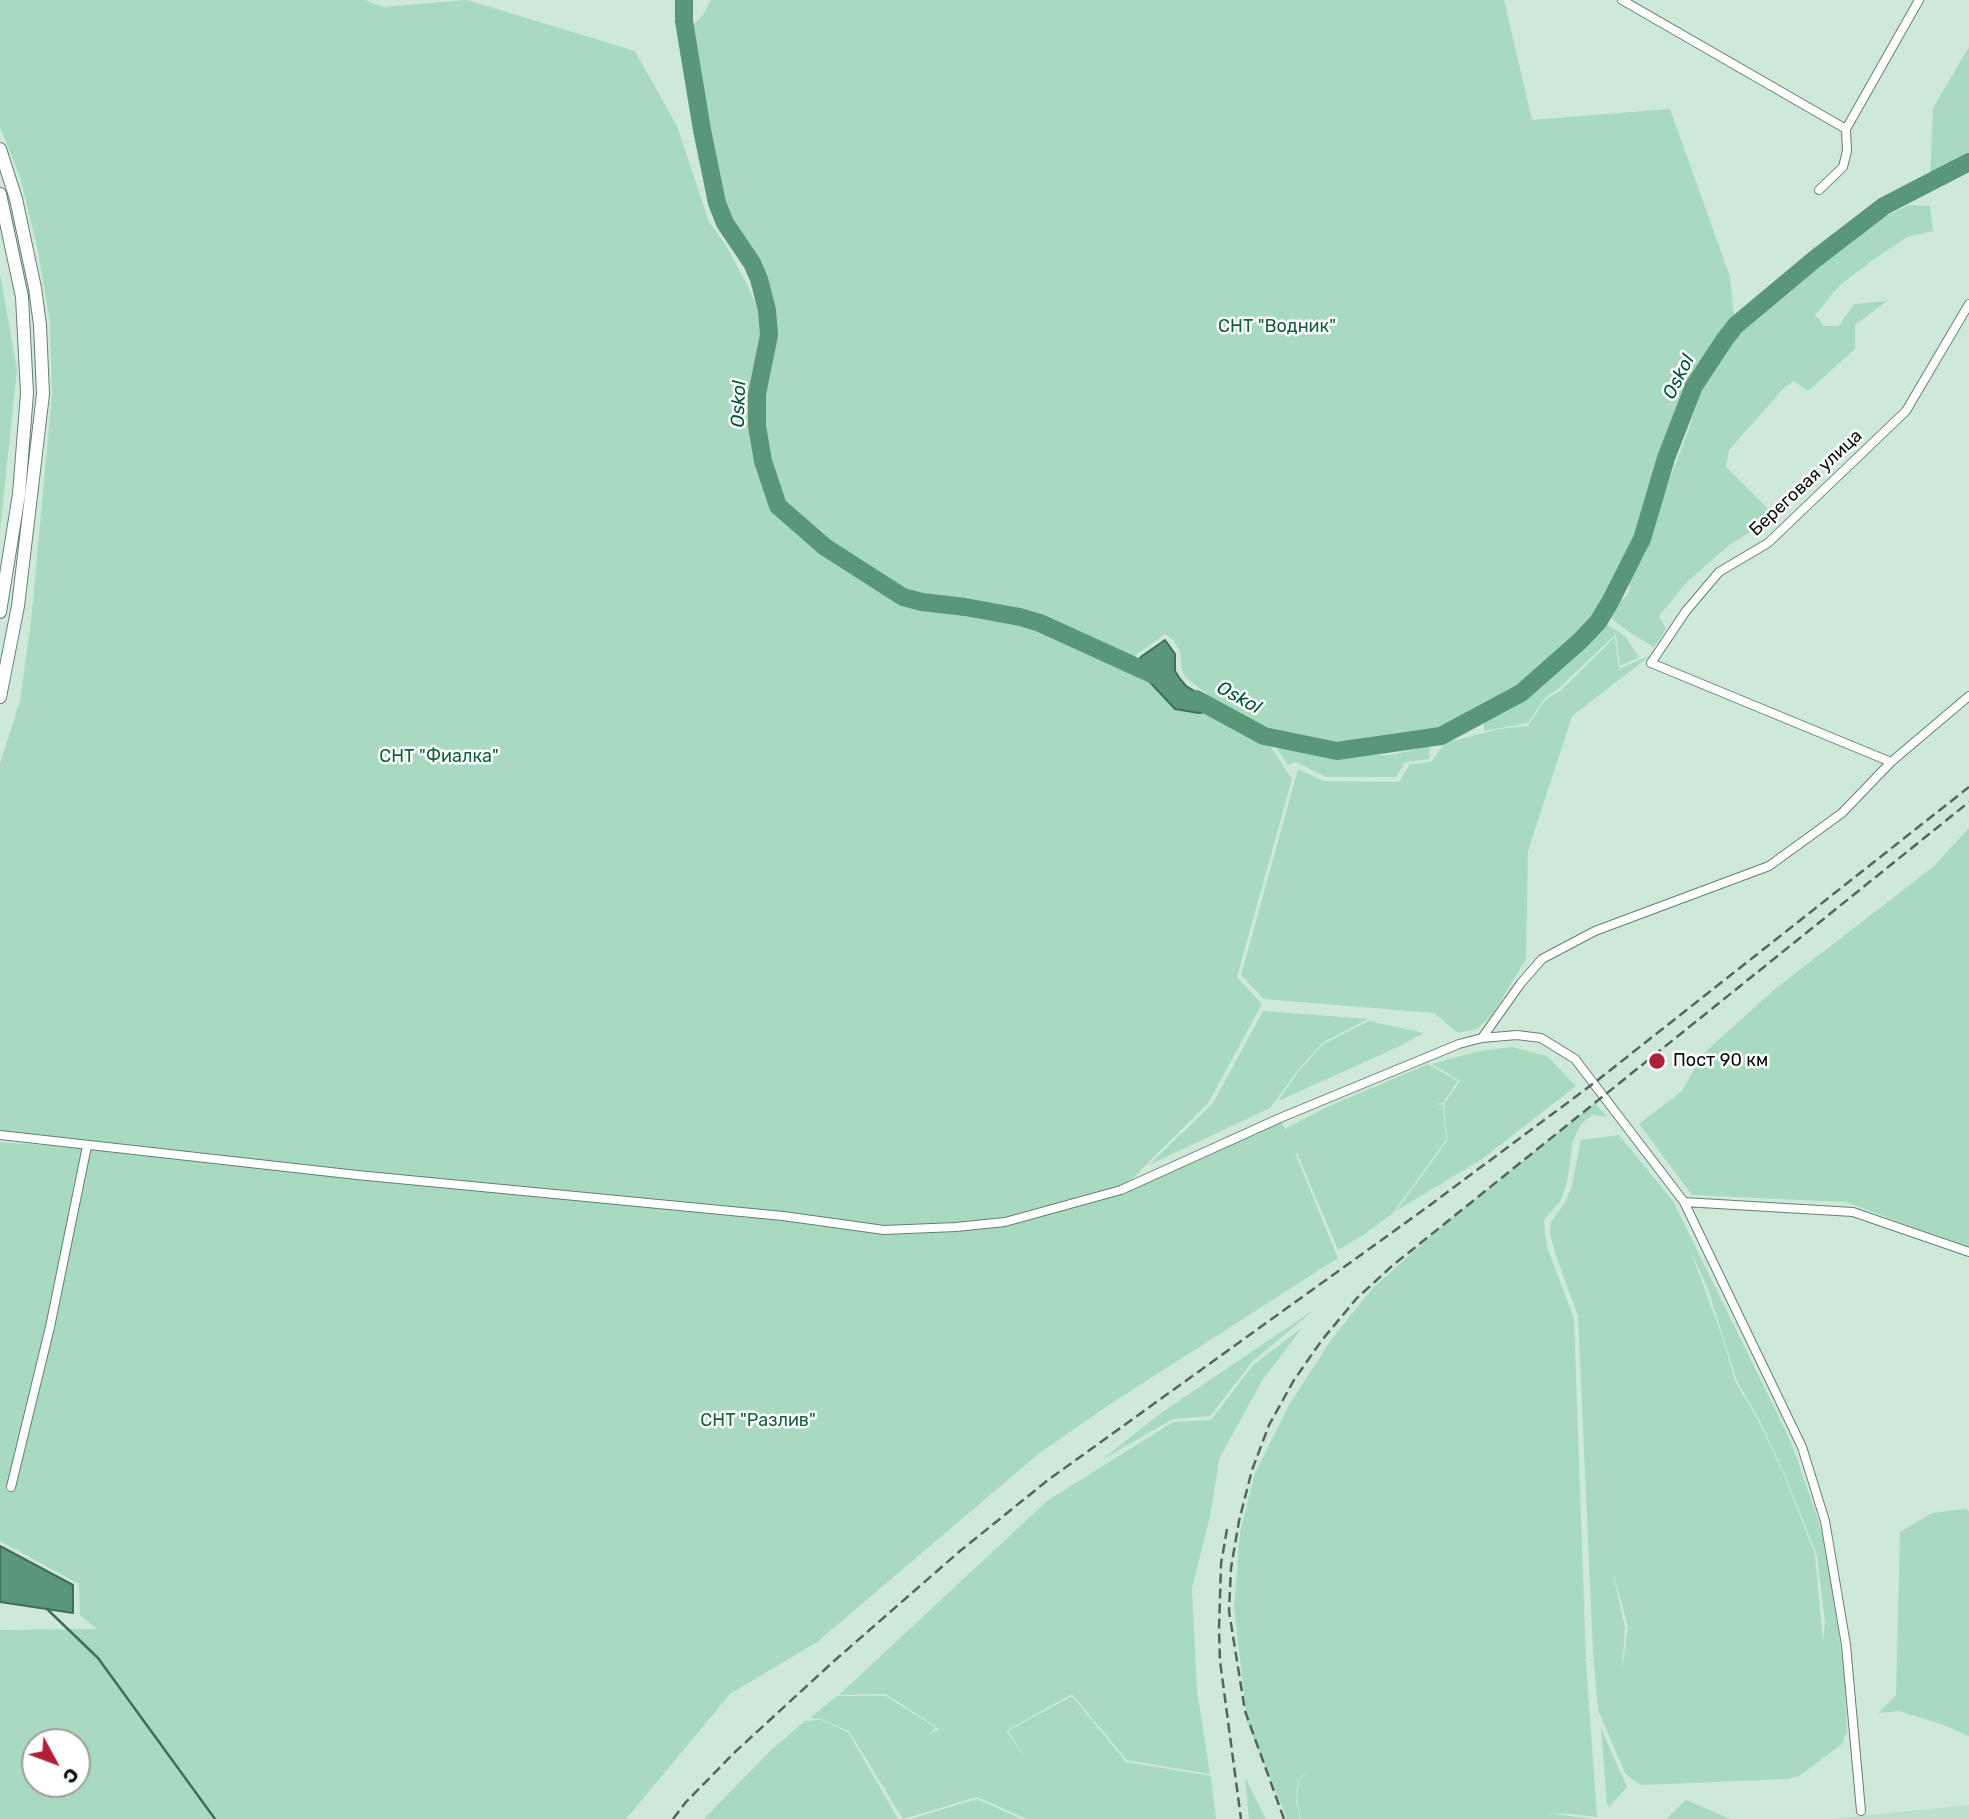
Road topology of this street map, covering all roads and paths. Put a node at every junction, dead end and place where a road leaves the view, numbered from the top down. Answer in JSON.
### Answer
{"nodes":[{"id":1,"x":1622,"y":0,"type":"edge"},
{"id":2,"x":1919,"y":0,"type":"edge"},
{"id":3,"x":1846,"y":129,"type":"junction"},
{"id":4,"x":0,"y":149,"type":"edge"},
{"id":5,"x":1819,"y":190,"type":"dead end"},
{"id":6,"x":0,"y":194,"type":"edge"},
{"id":7,"x":1969,"y":304,"type":"edge"},
{"id":8,"x":0,"y":612,"type":"edge"},
{"id":9,"x":1969,"y":695,"type":"edge"},
{"id":10,"x":0,"y":697,"type":"edge"},
{"id":11,"x":1891,"y":762,"type":"junction"},
{"id":12,"x":1482,"y":1038,"type":"junction"},
{"id":13,"x":0,"y":1135,"type":"edge"},
{"id":14,"x":87,"y":1146,"type":"junction"},
{"id":15,"x":1684,"y":1202,"type":"junction"},
{"id":16,"x":1969,"y":1252,"type":"edge"},
{"id":17,"x":11,"y":1487,"type":"dead end"},
{"id":18,"x":1861,"y":1811,"type":"dead end"}],
"edges":[{"from":1,"to":3,"type":"street"},
{"from":2,"to":3,"type":"street"},
{"from":3,"to":5,"type":"street"},
{"from":4,"to":10,"type":"main road"},
{"from":6,"to":8,"type":"main road"},
{"from":7,"to":11,"type":"street","name":"Береговая улица"},
{"from":9,"to":11,"type":"street"},
{"from":11,"to":12,"type":"street"},
{"from":12,"to":14,"type":"street"},
{"from":12,"to":15,"type":"street"},
{"from":13,"to":14,"type":"street"},
{"from":14,"to":17,"type":"street"},
{"from":15,"to":16,"type":"street"},
{"from":15,"to":18,"type":"street"}]}
